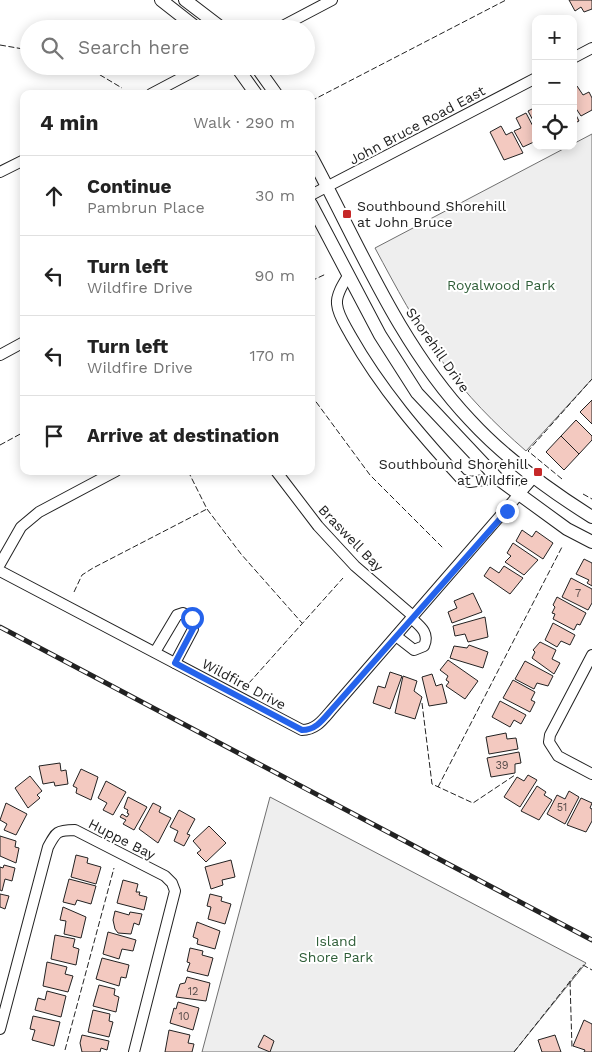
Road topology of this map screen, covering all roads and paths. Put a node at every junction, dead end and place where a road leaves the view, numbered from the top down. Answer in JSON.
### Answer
{"nodes":[{"id":1,"x":161,"y":0,"type":"edge"},
{"id":2,"x":185,"y":0,"type":"edge"},
{"id":3,"x":332,"y":0,"type":"edge"},
{"id":4,"x":187,"y":20,"type":"edge"},
{"id":5,"x":211,"y":20,"type":"edge"},
{"id":6,"x":294,"y":20,"type":"edge"},
{"id":7,"x":592,"y":48,"type":"edge"},
{"id":8,"x":577,"y":56,"type":"edge"},
{"id":9,"x":187,"y":75,"type":"edge"},
{"id":10,"x":242,"y":75,"type":"edge"},
{"id":11,"x":262,"y":75,"type":"edge"},
{"id":12,"x":532,"y":80,"type":"edge"},
{"id":13,"x":159,"y":90,"type":"edge"},
{"id":14,"x":253,"y":90,"type":"edge"},
{"id":15,"x":273,"y":90,"type":"edge"},
{"id":16,"x":20,"y":162,"type":"edge"},
{"id":17,"x":315,"y":163,"type":"edge"},
{"id":18,"x":0,"y":172,"type":"edge"},
{"id":19,"x":328,"y":187,"type":"junction"},
{"id":20,"x":315,"y":193,"type":"edge"},
{"id":21,"x":315,"y":212,"type":"edge"},
{"id":22,"x":348,"y":276,"type":"junction"},
{"id":23,"x":20,"y":344,"type":"edge"},
{"id":24,"x":0,"y":355,"type":"edge"},
{"id":25,"x":108,"y":475,"type":"edge"},
{"id":26,"x":279,"y":475,"type":"edge"},
{"id":27,"x":534,"y":477,"type":"junction"},
{"id":28,"x":497,"y":478,"type":"junction"},
{"id":29,"x":520,"y":495,"type":"junction"},
{"id":30,"x":592,"y":517,"type":"edge"},
{"id":31,"x":592,"y":542,"type":"edge"},
{"id":32,"x":0,"y":564,"type":"edge"},
{"id":33,"x":0,"y":571,"type":"edge"},
{"id":34,"x":412,"y":617,"type":"junction"},
{"id":35,"x":396,"y":636,"type":"junction"},
{"id":36,"x":155,"y":652,"type":"junction"},
{"id":37,"x":592,"y":655,"type":"edge"},
{"id":38,"x":175,"y":663,"type":"junction"},
{"id":39,"x":592,"y":774,"type":"edge"},
{"id":40,"x":0,"y":1029,"type":"edge"},
{"id":41,"x":134,"y":1052,"type":"edge"}],
"edges":[{"from":1,"to":4,"type":"street"},
{"from":2,"to":5,"type":"street"},
{"from":3,"to":6,"type":"street"},
{"from":7,"to":8,"type":"street"},
{"from":9,"to":13,"type":"street"},
{"from":10,"to":14,"type":"street"},
{"from":11,"to":15,"type":"street"},
{"from":12,"to":19,"type":"street","name":"John Bruce Road East"},
{"from":16,"to":18,"type":"street"},
{"from":17,"to":19,"type":"street","name":"Shorehill Drive"},
{"from":19,"to":20,"type":"street","name":"John Bruce Road East"},
{"from":19,"to":27,"type":"street","name":"Shorehill Drive"},
{"from":21,"to":22,"type":"street"},
{"from":22,"to":28,"type":"street"},
{"from":22,"to":28,"type":"street"},
{"from":23,"to":24,"type":"street"},
{"from":25,"to":32,"type":"street"},
{"from":26,"to":34,"type":"street","name":"Braswell Bay"},
{"from":27,"to":29,"type":"street","name":"Wildfire Drive"},
{"from":27,"to":30,"type":"street","name":"Shorehill Drive"},
{"from":28,"to":29,"type":"street"},
{"from":29,"to":31,"type":"street"},
{"from":29,"to":34,"type":"street","name":"Wildfire Drive"},
{"from":33,"to":36,"type":"street","name":"Wildfire Drive"},
{"from":34,"to":35,"type":"street","name":"Wildfire Drive"},
{"from":34,"to":35,"type":"street"},
{"from":35,"to":38,"type":"street","name":"Wildfire Drive"},
{"from":36,"to":38,"type":"street","name":"Wildfire Drive"},
{"from":36,"to":38,"type":"street"},
{"from":37,"to":39,"type":"street"},
{"from":40,"to":41,"type":"street","name":"Huppe Bay"}]}
